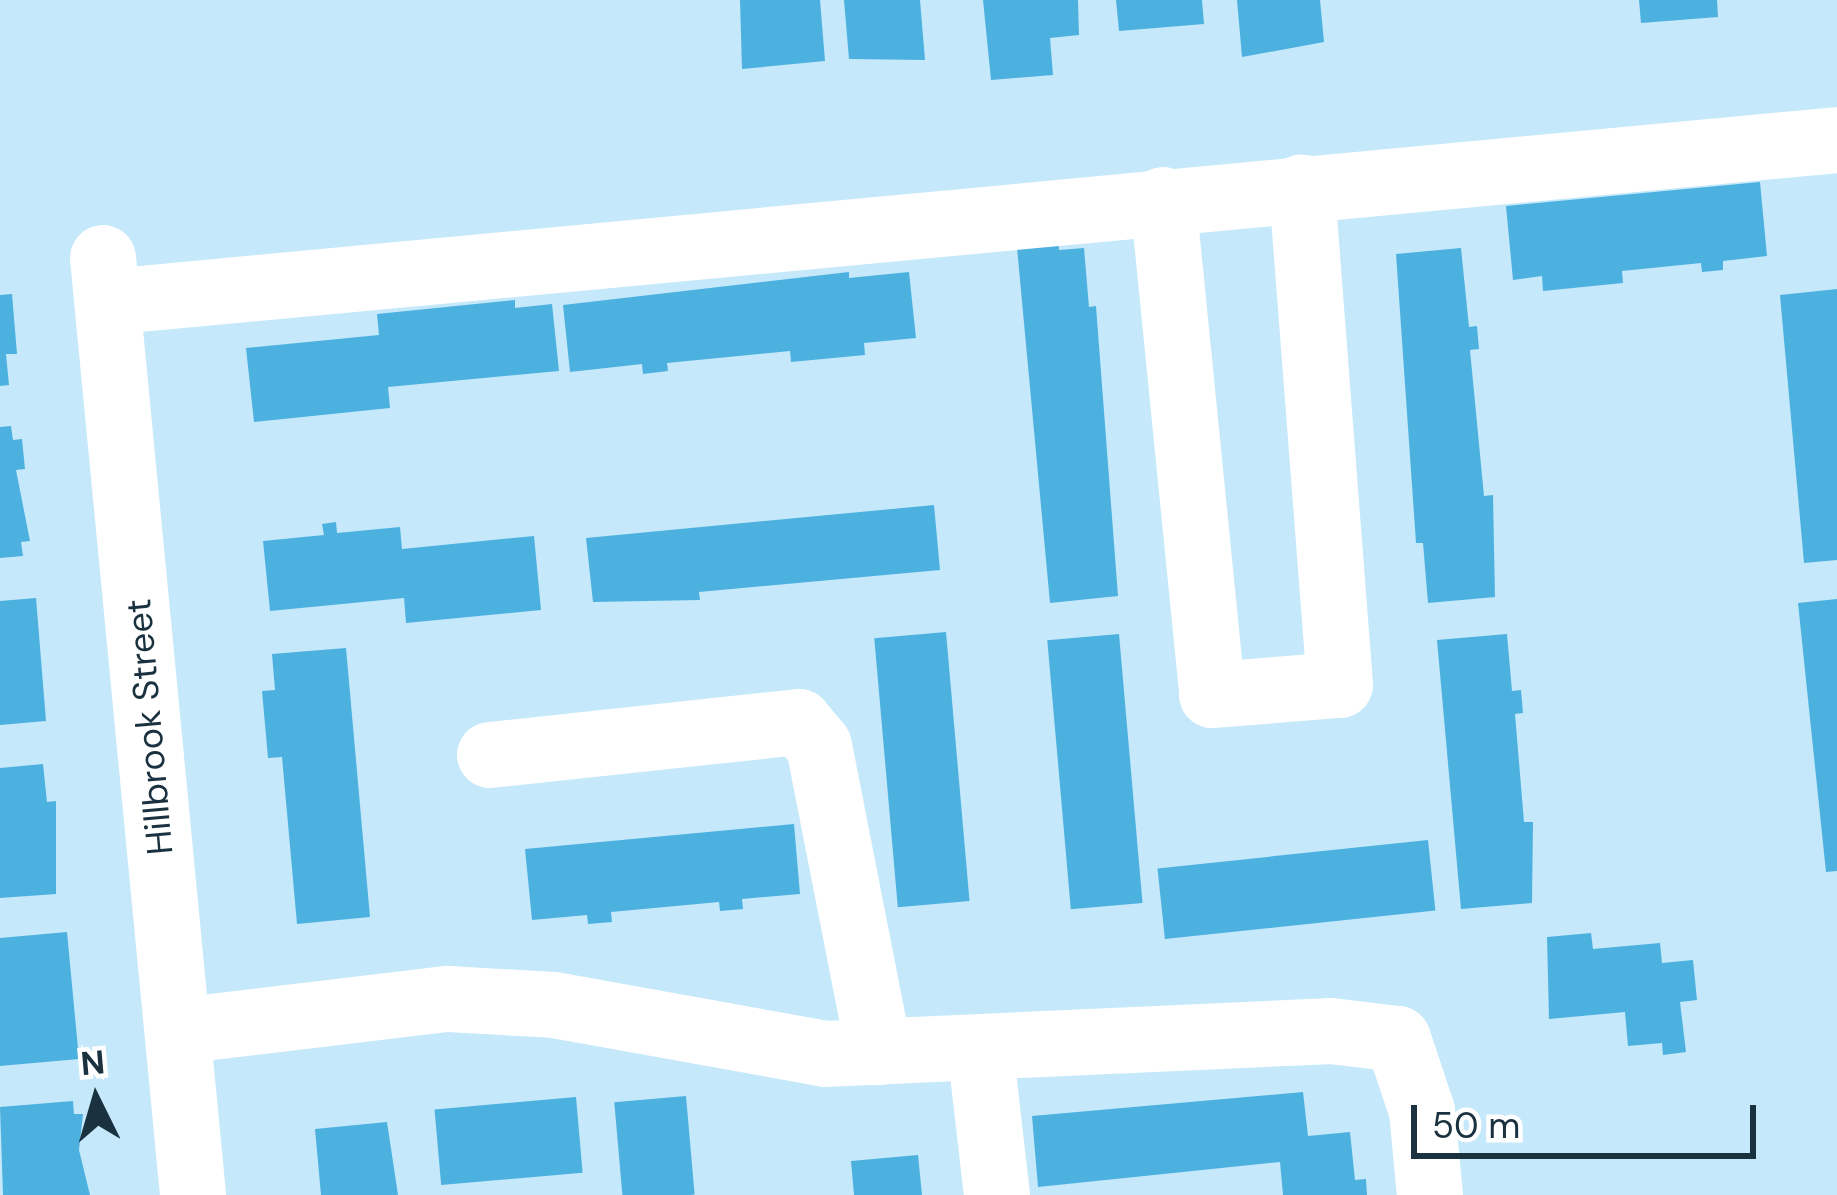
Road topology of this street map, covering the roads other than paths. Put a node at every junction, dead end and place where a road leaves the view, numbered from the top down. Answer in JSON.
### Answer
{"nodes":[{"id":1,"x":1837,"y":140,"type":"edge"},
{"id":2,"x":1302,"y":187,"type":"junction"},
{"id":3,"x":1163,"y":200,"type":"junction"},
{"id":4,"x":490,"y":755,"type":"dead end"},
{"id":5,"x":178,"y":1031,"type":"junction"},
{"id":6,"x":980,"y":1048,"type":"junction"},
{"id":7,"x":879,"y":1052,"type":"junction"},
{"id":8,"x":194,"y":1195,"type":"edge"},
{"id":9,"x":997,"y":1195,"type":"edge"},
{"id":10,"x":1430,"y":1195,"type":"edge"}],
"edges":[{"from":1,"to":2,"type":"street"},
{"from":2,"to":3,"type":"street"},
{"from":2,"to":3,"type":"street"},
{"from":3,"to":5,"type":"street","name":"Hillbrook Street"},
{"from":4,"to":7,"type":"street"},
{"from":5,"to":7,"type":"street"},
{"from":5,"to":8,"type":"street","name":"Hillbrook Street"},
{"from":6,"to":7,"type":"street"},
{"from":6,"to":9,"type":"street"},
{"from":6,"to":10,"type":"street"}]}
